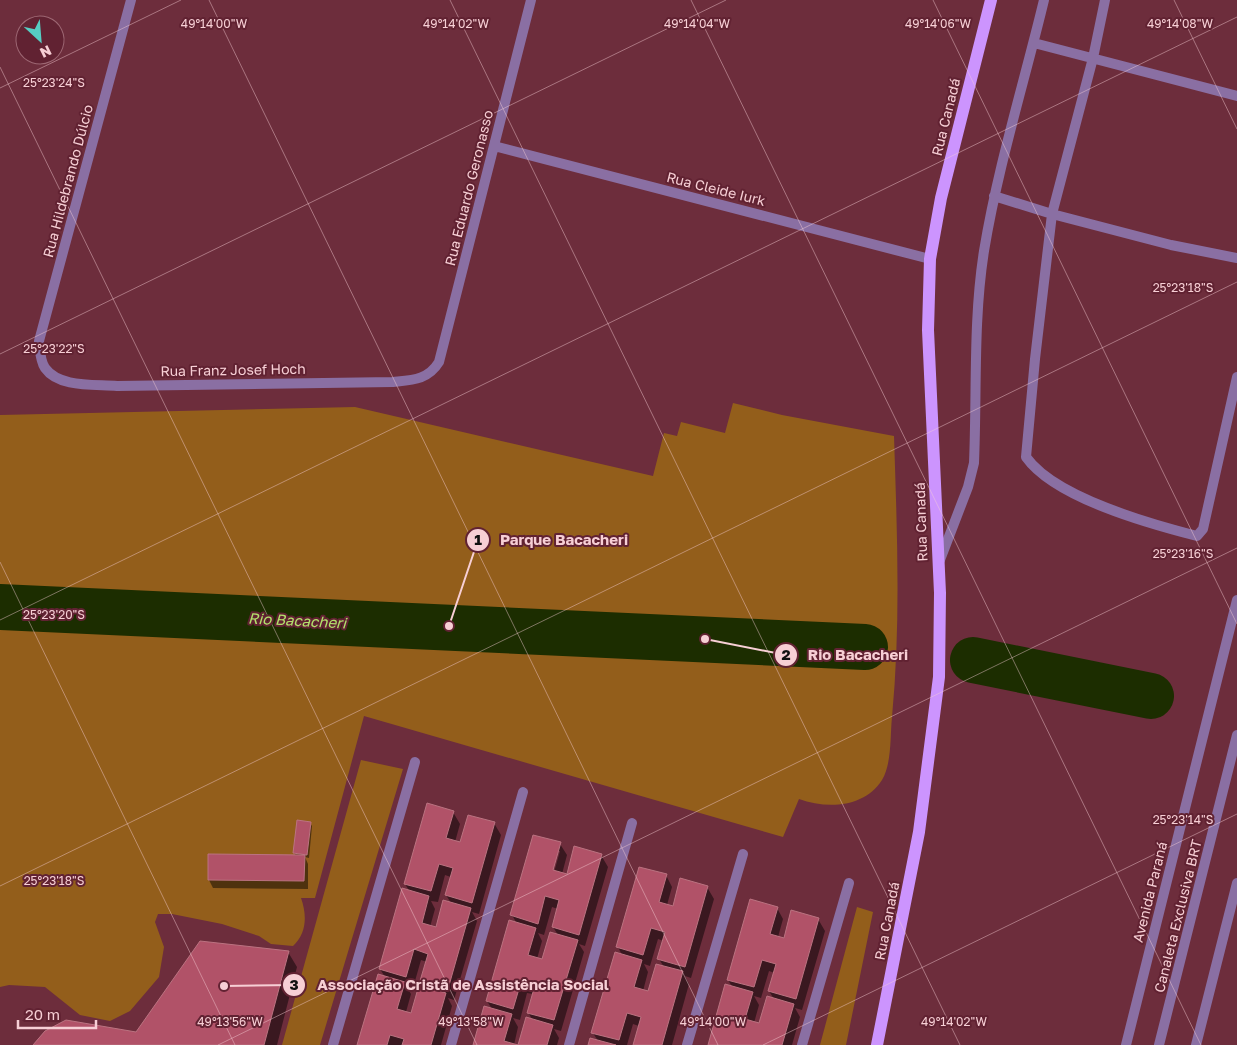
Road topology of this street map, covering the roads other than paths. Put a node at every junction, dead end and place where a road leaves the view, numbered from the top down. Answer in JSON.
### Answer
{"nodes":[{"id":1,"x":131,"y":0,"type":"edge"},
{"id":2,"x":531,"y":0,"type":"edge"},
{"id":3,"x":992,"y":0,"type":"edge"},
{"id":4,"x":1044,"y":0,"type":"edge"},
{"id":5,"x":1105,"y":0,"type":"edge"},
{"id":6,"x":1034,"y":43,"type":"junction"},
{"id":7,"x":1093,"y":58,"type":"junction"},
{"id":8,"x":1237,"y":96,"type":"edge"},
{"id":9,"x":494,"y":146,"type":"junction"},
{"id":10,"x":994,"y":196,"type":"junction"},
{"id":11,"x":1052,"y":214,"type":"junction"},
{"id":12,"x":1237,"y":258,"type":"edge"},
{"id":13,"x":930,"y":259,"type":"junction"},
{"id":14,"x":45,"y":368,"type":"joint"},
{"id":15,"x":425,"y":377,"type":"joint"},
{"id":16,"x":1237,"y":377,"type":"edge"},
{"id":17,"x":938,"y":565,"type":"junction"},
{"id":18,"x":1237,"y":600,"type":"edge"},
{"id":19,"x":1237,"y":735,"type":"edge"},
{"id":20,"x":416,"y":762,"type":"dead end"},
{"id":21,"x":523,"y":792,"type":"dead end"},
{"id":22,"x":632,"y":823,"type":"dead end"},
{"id":23,"x":743,"y":854,"type":"dead end"},
{"id":24,"x":849,"y":883,"type":"dead end"},
{"id":25,"x":1237,"y":883,"type":"edge"},
{"id":26,"x":333,"y":1045,"type":"edge"},
{"id":27,"x":451,"y":1045,"type":"edge"},
{"id":28,"x":569,"y":1045,"type":"edge"},
{"id":29,"x":687,"y":1045,"type":"edge"},
{"id":30,"x":802,"y":1045,"type":"edge"},
{"id":31,"x":877,"y":1045,"type":"edge"},
{"id":32,"x":1126,"y":1045,"type":"edge"},
{"id":33,"x":1159,"y":1045,"type":"edge"},
{"id":34,"x":1196,"y":1045,"type":"edge"}],
"edges":[{"from":1,"to":14,"type":"street","name":"Rua Hildebrando Dúlcio"},
{"from":2,"to":9,"type":"street","name":"Rua Eduardo Geronasso"},
{"from":3,"to":13,"type":"main road","name":"Rua Canadá"},
{"from":4,"to":6,"type":"street"},
{"from":5,"to":7,"type":"street"},
{"from":6,"to":7,"type":"street"},
{"from":6,"to":10,"type":"street"},
{"from":7,"to":8,"type":"street"},
{"from":7,"to":11,"type":"street"},
{"from":9,"to":13,"type":"street","name":"Rua Cleide Iurk"},
{"from":9,"to":15,"type":"street","name":"Rua Eduardo Geronasso"},
{"from":10,"to":11,"type":"street"},
{"from":10,"to":17,"type":"street"},
{"from":11,"to":12,"type":"street"},
{"from":11,"to":16,"type":"street"},
{"from":13,"to":17,"type":"main road","name":"Rua Canadá"},
{"from":14,"to":15,"type":"street","name":"Rua Franz Josef Hoch"},
{"from":17,"to":31,"type":"main road","name":"Rua Canadá"},
{"from":18,"to":32,"type":"street","name":"Avenida Paraná"},
{"from":19,"to":33,"type":"street","name":"Canaleta Exclusiva BRT"},
{"from":20,"to":26,"type":"street"},
{"from":21,"to":27,"type":"street"},
{"from":22,"to":28,"type":"street"},
{"from":23,"to":29,"type":"street"},
{"from":24,"to":30,"type":"street"},
{"from":25,"to":34,"type":"street"}]}
